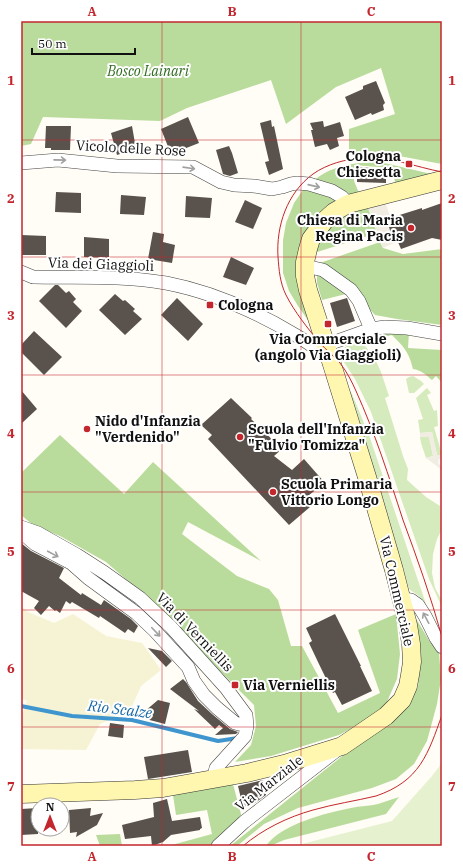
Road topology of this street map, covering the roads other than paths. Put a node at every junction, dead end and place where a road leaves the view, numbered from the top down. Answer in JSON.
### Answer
{"nodes":[{"id":1,"x":21,"y":163,"type":"edge"},
{"id":2,"x":442,"y":180,"type":"edge"},
{"id":3,"x":348,"y":204,"type":"junction"},
{"id":4,"x":305,"y":266,"type":"junction"},
{"id":5,"x":21,"y":272,"type":"edge"},
{"id":6,"x":371,"y":329,"type":"junction"},
{"id":7,"x":442,"y":334,"type":"edge"},
{"id":8,"x":328,"y":351,"type":"junction"},
{"id":9,"x":21,"y":527,"type":"edge"},
{"id":10,"x":21,"y":532,"type":"edge"},
{"id":11,"x":402,"y":599,"type":"junction"},
{"id":12,"x":442,"y":647,"type":"edge"},
{"id":13,"x":248,"y":726,"type":"junction"},
{"id":14,"x":342,"y":746,"type":"junction"},
{"id":15,"x":213,"y":779,"type":"junction"},
{"id":16,"x":21,"y":794,"type":"edge"},
{"id":17,"x":218,"y":846,"type":"edge"}],
"edges":[{"from":1,"to":3,"type":"street","name":"Vicolo delle Rose","one_way":true},
{"from":2,"to":3,"type":"main road","name":"Via Commerciale"},
{"from":3,"to":4,"type":"main road","name":"Via Commerciale"},
{"from":4,"to":6,"type":"street"},
{"from":4,"to":8,"type":"main road","name":"Via Commerciale"},
{"from":5,"to":8,"type":"street","name":"Via dei Giaggioli"},
{"from":6,"to":7,"type":"street"},
{"from":6,"to":8,"type":"street"},
{"from":8,"to":11,"type":"main road","name":"Via Commerciale"},
{"from":9,"to":13,"type":"street","name":"Via di Verniellis"},
{"from":10,"to":13,"type":"street","name":"Via di Verniellis","one_way":true},
{"from":12,"to":11,"type":"street","one_way":true},
{"from":11,"to":14,"type":"main road","name":"Via Commerciale"},
{"from":13,"to":15,"type":"street"},
{"from":14,"to":15,"type":"main road","name":"Via Commerciale"},
{"from":14,"to":17,"type":"street","name":"Via Marziale"},
{"from":15,"to":16,"type":"main road","name":"Via Commerciale"}]}
